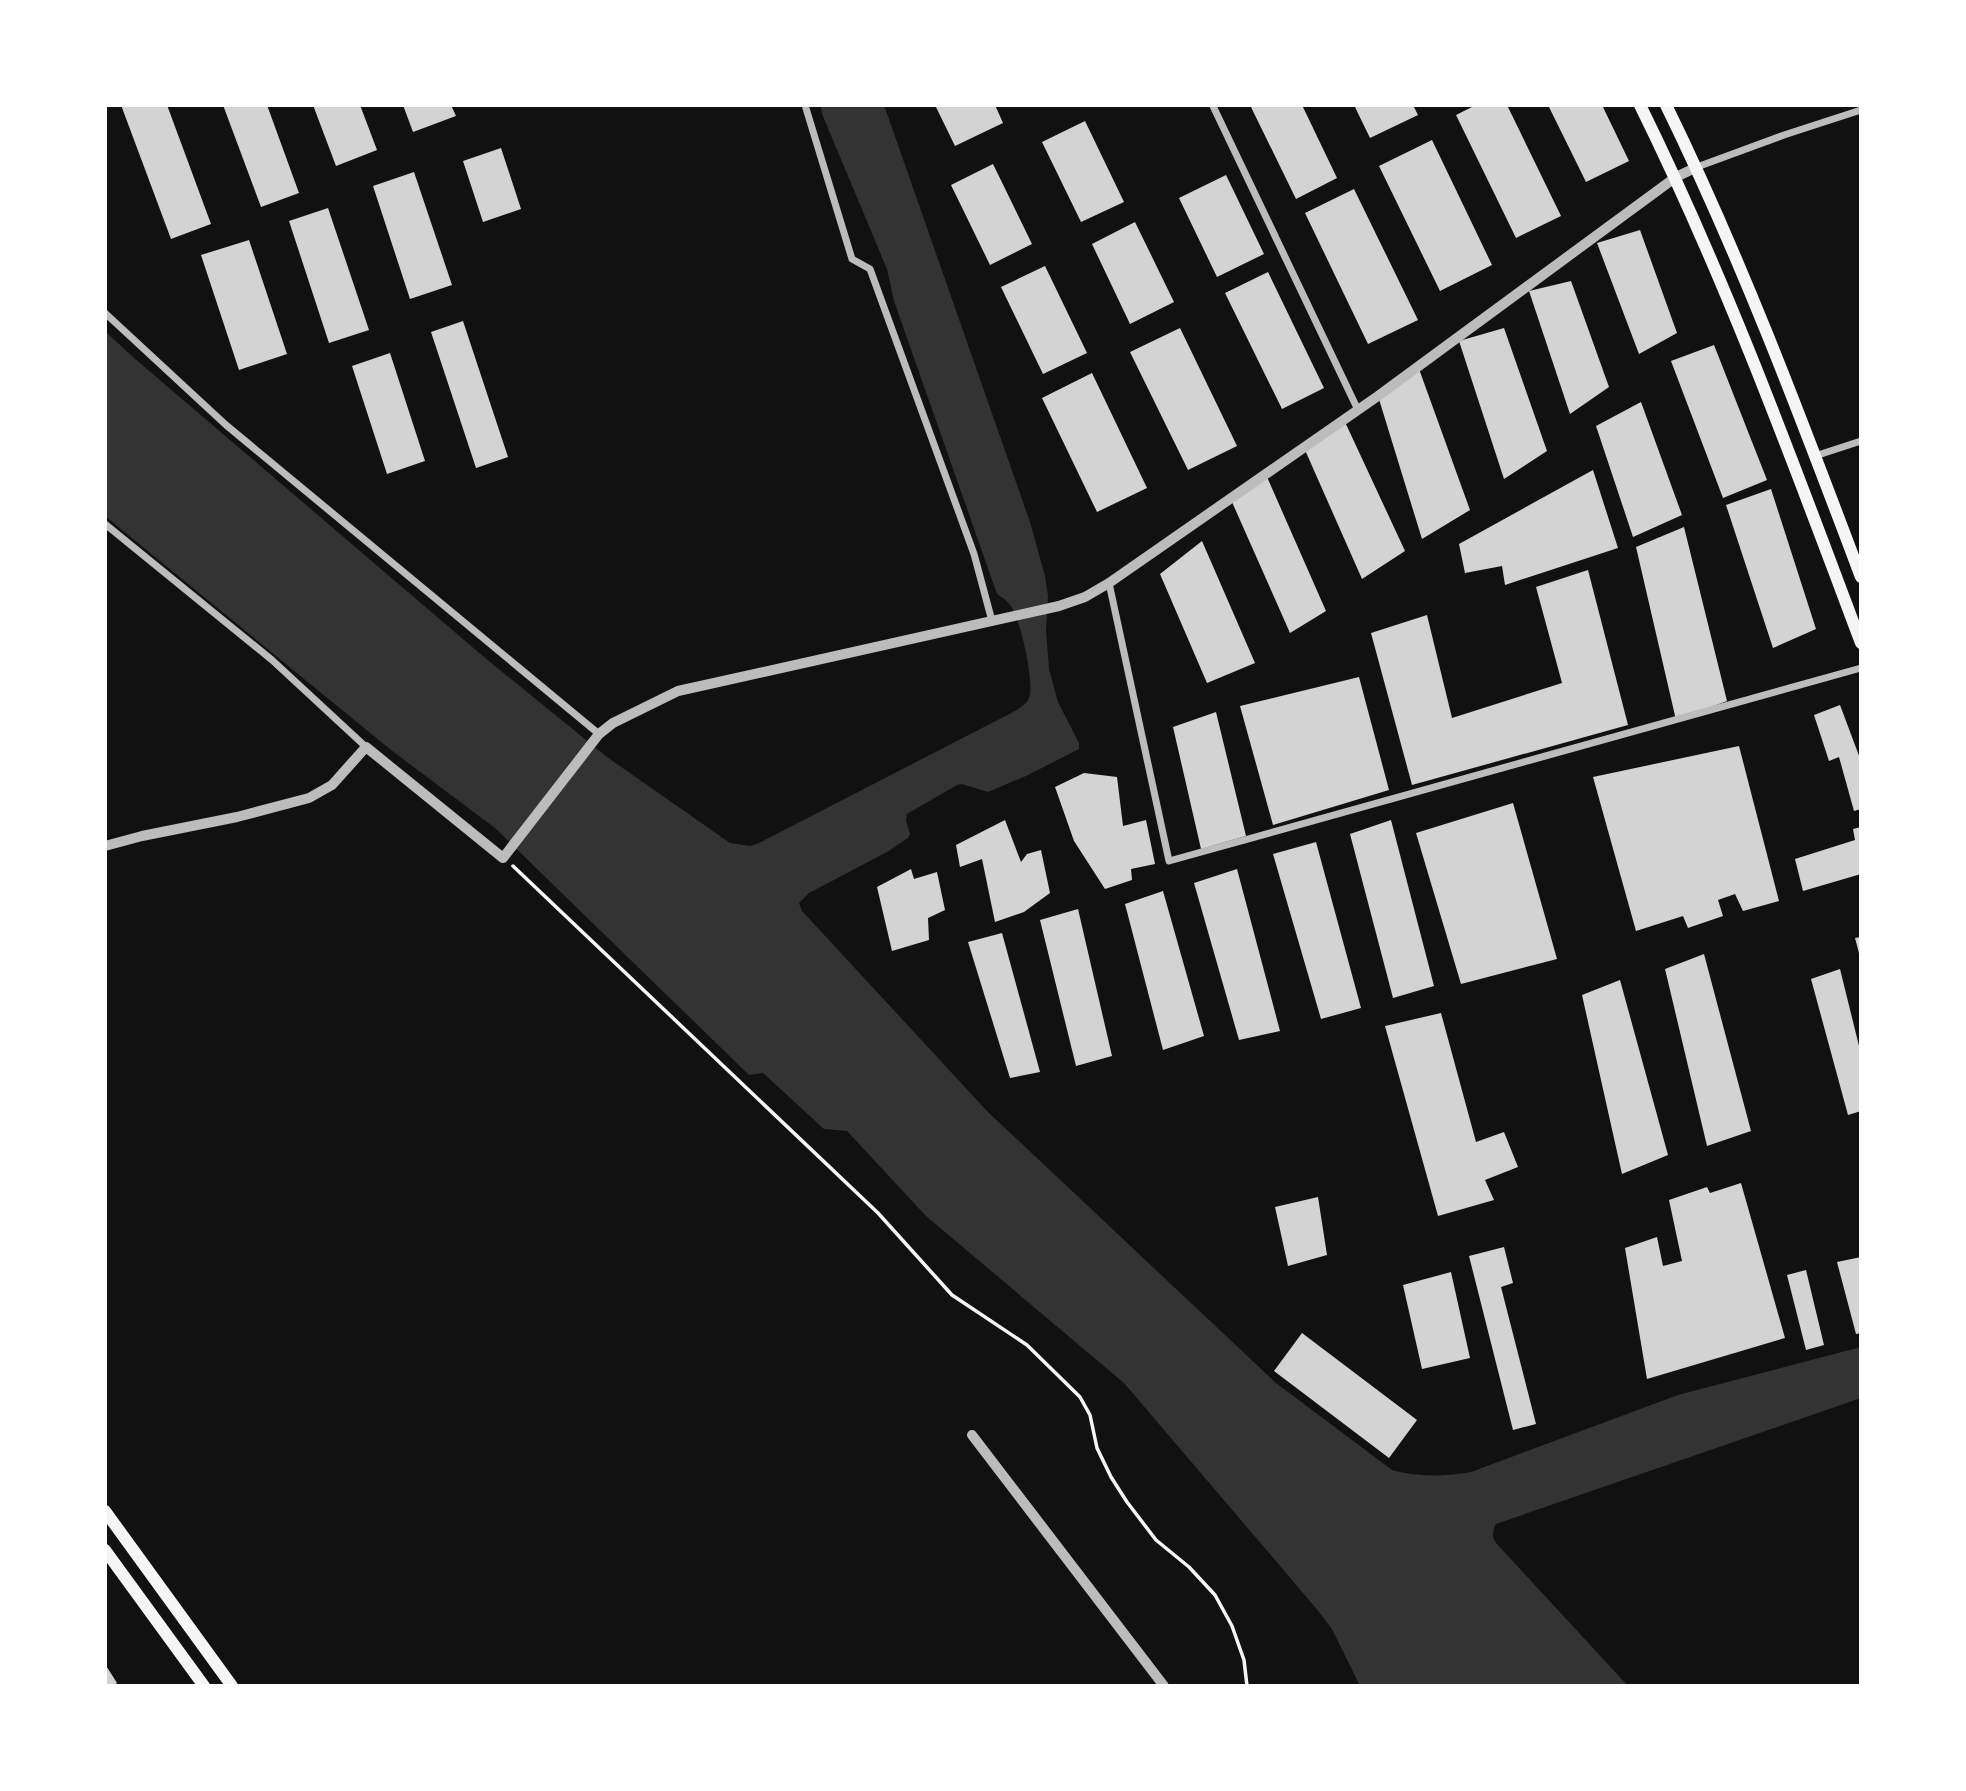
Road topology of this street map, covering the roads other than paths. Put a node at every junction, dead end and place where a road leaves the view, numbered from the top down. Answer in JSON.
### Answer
{"nodes":[{"id":1,"x":805,"y":105,"type":"edge"},
{"id":2,"x":1215,"y":105,"type":"edge"},
{"id":3,"x":1640,"y":105,"type":"edge"},
{"id":4,"x":1666,"y":105,"type":"edge"},
{"id":5,"x":1861,"y":110,"type":"edge"},
{"id":6,"x":1697,"y":167,"type":"junction"},
{"id":7,"x":1676,"y":177,"type":"junction"},
{"id":8,"x":105,"y":313,"type":"edge"},
{"id":9,"x":1358,"y":410,"type":"junction"},
{"id":10,"x":1861,"y":442,"type":"edge"},
{"id":11,"x":1815,"y":456,"type":"junction"},
{"id":12,"x":105,"y":524,"type":"edge"},
{"id":13,"x":1861,"y":577,"type":"edge"},
{"id":14,"x":1109,"y":583,"type":"junction"},
{"id":15,"x":992,"y":621,"type":"junction"},
{"id":16,"x":1861,"y":643,"type":"edge"},
{"id":17,"x":1861,"y":667,"type":"edge"},
{"id":18,"x":596,"y":738,"type":"junction"},
{"id":19,"x":366,"y":747,"type":"junction"},
{"id":20,"x":105,"y":846,"type":"edge"},
{"id":21,"x":972,"y":1435,"type":"dead end"},
{"id":22,"x":105,"y":1511,"type":"edge"},
{"id":23,"x":105,"y":1550,"type":"edge"},
{"id":24,"x":204,"y":1686,"type":"edge"},
{"id":25,"x":232,"y":1686,"type":"edge"},
{"id":26,"x":1164,"y":1686,"type":"edge"}],
"edges":[{"from":1,"to":15,"type":"street"},
{"from":2,"to":9,"type":"street"},
{"from":3,"to":7,"type":"main road"},
{"from":4,"to":6,"type":"main road"},
{"from":5,"to":6,"type":"street"},
{"from":6,"to":7,"type":"street"},
{"from":6,"to":11,"type":"main road"},
{"from":7,"to":9,"type":"street"},
{"from":7,"to":16,"type":"main road"},
{"from":8,"to":18,"type":"street"},
{"from":9,"to":14,"type":"street"},
{"from":10,"to":11,"type":"street"},
{"from":11,"to":13,"type":"main road"},
{"from":12,"to":19,"type":"street"},
{"from":14,"to":15,"type":"street"},
{"from":14,"to":17,"type":"street"},
{"from":15,"to":18,"type":"street"},
{"from":18,"to":19,"type":"street"},
{"from":19,"to":20,"type":"street"},
{"from":21,"to":26,"type":"street"},
{"from":22,"to":25,"type":"main road"},
{"from":23,"to":24,"type":"main road"}]}
